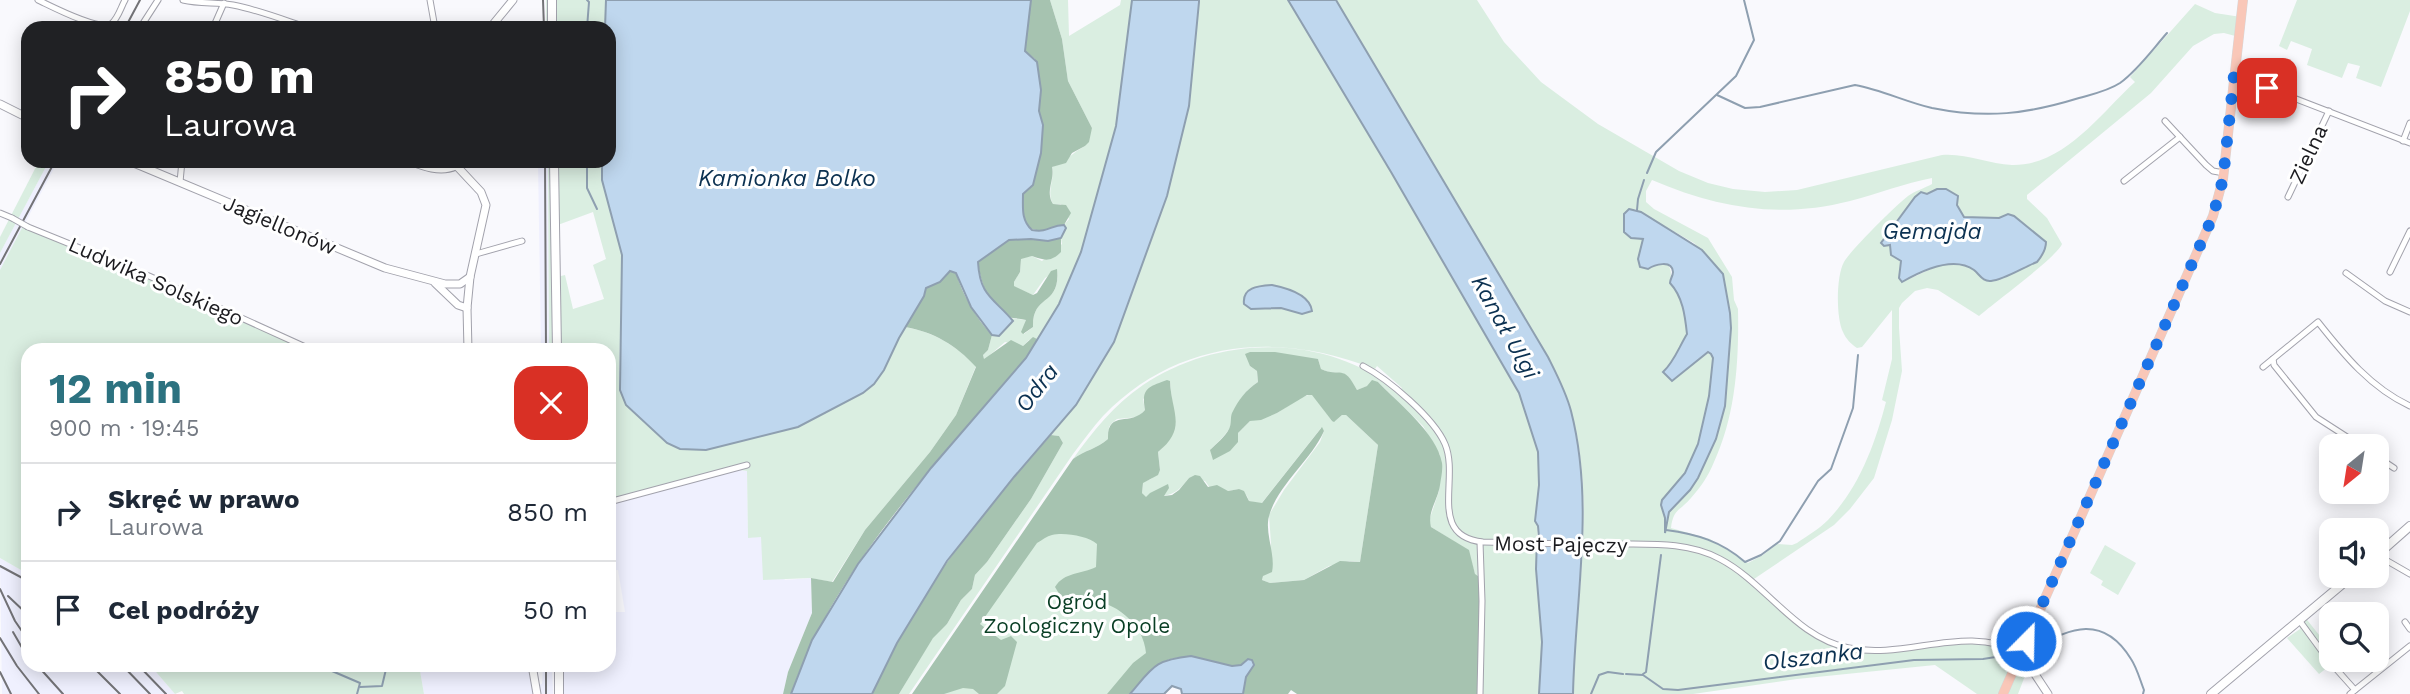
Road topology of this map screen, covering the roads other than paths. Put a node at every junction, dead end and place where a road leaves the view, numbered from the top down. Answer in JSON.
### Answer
{"nodes":[{"id":1,"x":38,"y":0,"type":"edge"},
{"id":2,"x":125,"y":0,"type":"edge"},
{"id":3,"x":158,"y":0,"type":"edge"},
{"id":4,"x":183,"y":0,"type":"edge"},
{"id":5,"x":430,"y":0,"type":"edge"},
{"id":6,"x":513,"y":0,"type":"edge"},
{"id":7,"x":552,"y":0,"type":"edge"},
{"id":8,"x":2244,"y":0,"type":"edge"},
{"id":9,"x":224,"y":3,"type":"junction"},
{"id":10,"x":88,"y":21,"type":"edge"},
{"id":11,"x":113,"y":21,"type":"edge"},
{"id":12,"x":144,"y":21,"type":"edge"},
{"id":13,"x":216,"y":21,"type":"edge"},
{"id":14,"x":287,"y":21,"type":"edge"},
{"id":15,"x":434,"y":21,"type":"edge"},
{"id":16,"x":495,"y":21,"type":"edge"},
{"id":17,"x":552,"y":21,"type":"edge"},
{"id":18,"x":2234,"y":75,"type":"junction"},
{"id":19,"x":0,"y":104,"type":"edge"},
{"id":20,"x":2329,"y":111,"type":"junction"},
{"id":21,"x":21,"y":114,"type":"edge"},
{"id":22,"x":2165,"y":121,"type":"dead end"},
{"id":23,"x":2410,"y":123,"type":"edge"},
{"id":24,"x":2180,"y":137,"type":"junction"},
{"id":25,"x":2403,"y":141,"type":"junction"},
{"id":26,"x":2410,"y":144,"type":"edge"},
{"id":27,"x":146,"y":168,"type":"edge"},
{"id":28,"x":181,"y":168,"type":"edge"},
{"id":29,"x":431,"y":168,"type":"edge"},
{"id":30,"x":450,"y":168,"type":"edge"},
{"id":31,"x":458,"y":168,"type":"edge"},
{"id":32,"x":554,"y":168,"type":"edge"},
{"id":33,"x":2224,"y":173,"type":"junction"},
{"id":34,"x":2124,"y":181,"type":"dead end"},
{"id":35,"x":180,"y":182,"type":"junction"},
{"id":36,"x":2288,"y":197,"type":"dead end"},
{"id":37,"x":0,"y":213,"type":"edge"},
{"id":38,"x":2410,"y":231,"type":"edge"},
{"id":39,"x":522,"y":241,"type":"dead end"},
{"id":40,"x":476,"y":254,"type":"junction"},
{"id":41,"x":2390,"y":272,"type":"dead end"},
{"id":42,"x":2346,"y":273,"type":"dead end"},
{"id":43,"x":470,"y":277,"type":"junction"},
{"id":44,"x":434,"y":281,"type":"junction"},
{"id":45,"x":467,"y":308,"type":"junction"},
{"id":46,"x":2410,"y":312,"type":"edge"},
{"id":47,"x":297,"y":343,"type":"edge"},
{"id":48,"x":468,"y":343,"type":"edge"},
{"id":49,"x":557,"y":343,"type":"edge"},
{"id":50,"x":2273,"y":359,"type":"junction"},
{"id":51,"x":1363,"y":366,"type":"dead end"},
{"id":52,"x":2263,"y":367,"type":"dead end"},
{"id":53,"x":2410,"y":407,"type":"edge"},
{"id":54,"x":2342,"y":434,"type":"edge"},
{"id":55,"x":747,"y":465,"type":"dead end"},
{"id":56,"x":2389,"y":465,"type":"edge"},
{"id":57,"x":2394,"y":468,"type":"dead end"},
{"id":58,"x":616,"y":500,"type":"edge"},
{"id":59,"x":2410,"y":526,"type":"edge"},
{"id":60,"x":1482,"y":542,"type":"junction"},
{"id":61,"x":2389,"y":544,"type":"edge"},
{"id":62,"x":2389,"y":562,"type":"edge"},
{"id":63,"x":2410,"y":574,"type":"edge"},
{"id":64,"x":2338,"y":588,"type":"edge"},
{"id":65,"x":2299,"y":620,"type":"junction"},
{"id":66,"x":2405,"y":622,"type":"dead end"},
{"id":67,"x":2410,"y":629,"type":"edge"},
{"id":68,"x":2410,"y":646,"type":"edge"},
{"id":69,"x":2021,"y":653,"type":"junction"},
{"id":70,"x":533,"y":672,"type":"edge"},
{"id":71,"x":559,"y":672,"type":"edge"},
{"id":72,"x":2352,"y":692,"type":"edge"},
{"id":73,"x":537,"y":694,"type":"edge"},
{"id":74,"x":559,"y":694,"type":"edge"},
{"id":75,"x":1480,"y":694,"type":"edge"},
{"id":76,"x":2003,"y":694,"type":"edge"},
{"id":77,"x":2048,"y":694,"type":"edge"},
{"id":78,"x":2210,"y":694,"type":"edge"}],
"edges":[{"from":1,"to":10,"type":"street"},
{"from":2,"to":11,"type":"street"},
{"from":3,"to":12,"type":"street"},
{"from":4,"to":9,"type":"street"},
{"from":5,"to":15,"type":"street"},
{"from":6,"to":16,"type":"street"},
{"from":7,"to":17,"type":"main road"},
{"from":8,"to":18,"type":"main road"},
{"from":9,"to":13,"type":"street"},
{"from":9,"to":14,"type":"street"},
{"from":18,"to":20,"type":"street"},
{"from":18,"to":33,"type":"main road"},
{"from":19,"to":21,"type":"street"},
{"from":20,"to":25,"type":"street"},
{"from":20,"to":36,"type":"street","name":"Zielna"},
{"from":22,"to":24,"type":"street"},
{"from":23,"to":25,"type":"street"},
{"from":24,"to":33,"type":"street"},
{"from":24,"to":34,"type":"street"},
{"from":25,"to":26,"type":"street"},
{"from":27,"to":35,"type":"street","name":"Jagiellonów"},
{"from":28,"to":35,"type":"street"},
{"from":29,"to":30,"type":"street"},
{"from":31,"to":40,"type":"street"},
{"from":32,"to":49,"type":"main road"},
{"from":33,"to":69,"type":"main road"},
{"from":35,"to":44,"type":"street","name":"Jagiellonów"},
{"from":37,"to":47,"type":"street","name":"Ludwika Solskiego","bridge":true},
{"from":38,"to":41,"type":"street"},
{"from":39,"to":40,"type":"street"},
{"from":40,"to":43,"type":"street"},
{"from":42,"to":46,"type":"street"},
{"from":43,"to":44,"type":"street","name":"Jagiellonów"},
{"from":43,"to":45,"type":"street"},
{"from":44,"to":45,"type":"street","name":"Jagiellonów"},
{"from":45,"to":48,"type":"street"},
{"from":50,"to":52,"type":"street"},
{"from":50,"to":53,"type":"street"},
{"from":50,"to":54,"type":"street"},
{"from":51,"to":60,"type":"street"},
{"from":55,"to":58,"type":"street"},
{"from":56,"to":57,"type":"street"},
{"from":59,"to":61,"type":"main road"},
{"from":60,"to":69,"type":"street","name":"Most Pajęczy"},
{"from":60,"to":75,"type":"street"},
{"from":62,"to":63,"type":"street"},
{"from":64,"to":65,"type":"main road"},
{"from":65,"to":72,"type":"street"},
{"from":65,"to":78,"type":"main road"},
{"from":66,"to":67,"type":"street"},
{"from":68,"to":72,"type":"street"},
{"from":69,"to":76,"type":"main road"},
{"from":69,"to":77,"type":"street"},
{"from":70,"to":73,"type":"street"},
{"from":71,"to":74,"type":"main road"}]}
